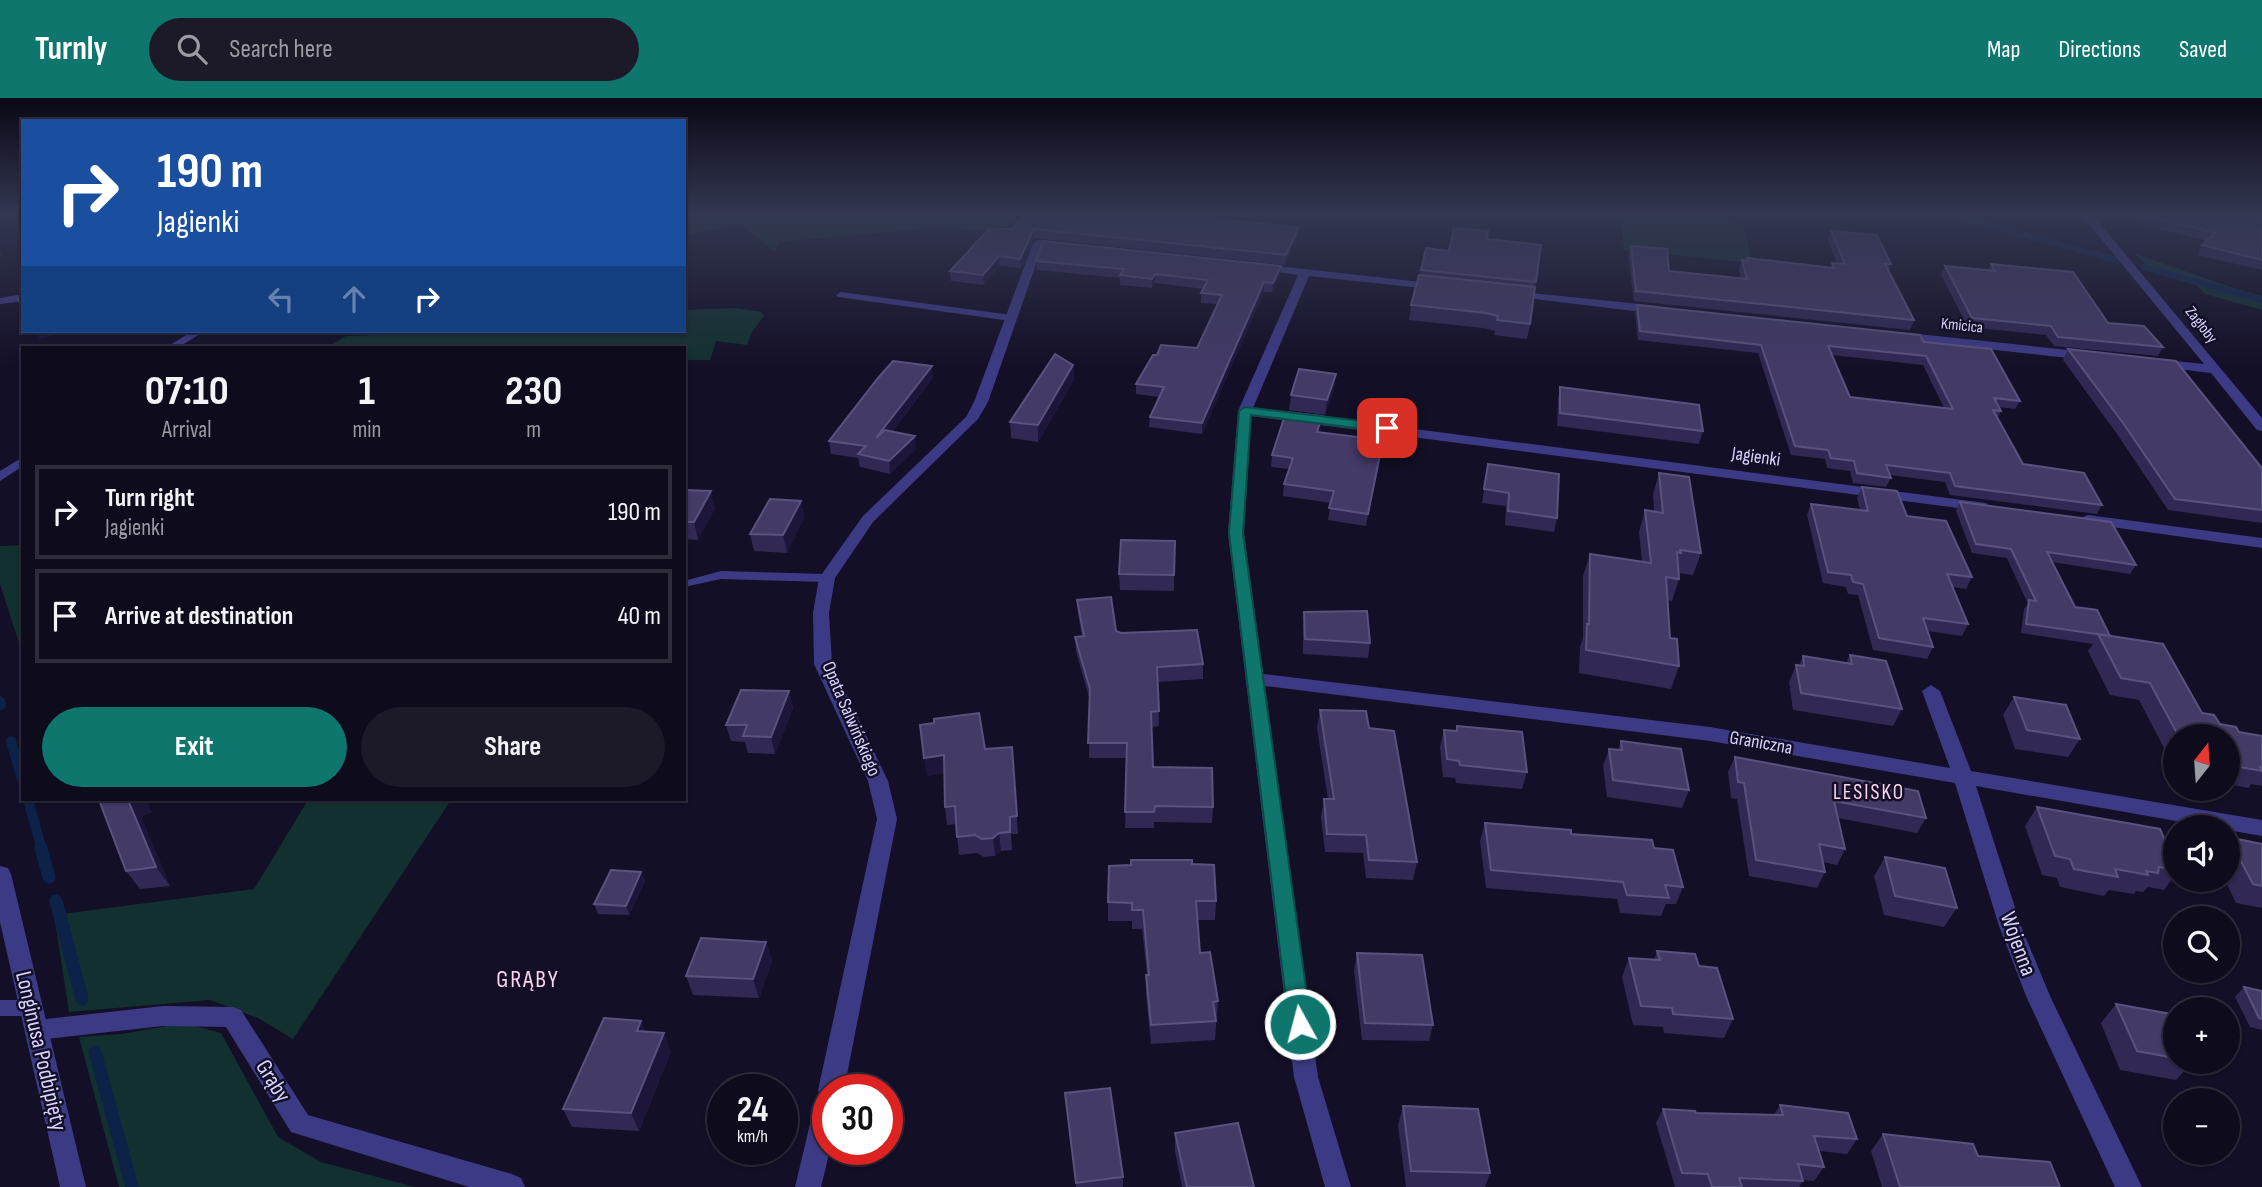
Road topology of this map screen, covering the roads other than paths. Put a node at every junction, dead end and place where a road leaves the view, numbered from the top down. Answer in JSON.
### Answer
{"nodes":[{"id":1,"x":1031,"y":264,"type":"edge"},
{"id":2,"x":2129,"y":264,"type":"edge"},
{"id":3,"x":1252,"y":266,"type":"edge"},
{"id":4,"x":1305,"y":272,"type":"junction"},
{"id":5,"x":1455,"y":288,"type":"edge"},
{"id":6,"x":1496,"y":293,"type":"edge"},
{"id":7,"x":841,"y":295,"type":"dead end"},
{"id":8,"x":21,"y":297,"type":"edge"},
{"id":9,"x":0,"y":301,"type":"edge"},
{"id":10,"x":1674,"y":312,"type":"edge"},
{"id":11,"x":1011,"y":318,"type":"junction"},
{"id":12,"x":196,"y":333,"type":"edge"},
{"id":13,"x":1892,"y":335,"type":"edge"},
{"id":14,"x":174,"y":346,"type":"edge"},
{"id":15,"x":2094,"y":356,"type":"edge"},
{"id":16,"x":2147,"y":362,"type":"edge"},
{"id":17,"x":2214,"y":369,"type":"junction"},
{"id":18,"x":1245,"y":411,"type":"junction"},
{"id":19,"x":2262,"y":427,"type":"edge"},
{"id":20,"x":21,"y":461,"type":"edge"},
{"id":21,"x":0,"y":477,"type":"edge"},
{"id":22,"x":2001,"y":509,"type":"edge"},
{"id":23,"x":2070,"y":518,"type":"edge"},
{"id":24,"x":2262,"y":544,"type":"edge"},
{"id":25,"x":827,"y":578,"type":"junction"},
{"id":26,"x":687,"y":584,"type":"dead end"},
{"id":27,"x":1256,"y":679,"type":"junction"},
{"id":28,"x":1931,"y":691,"type":"dead end"},
{"id":29,"x":1964,"y":779,"type":"junction"},
{"id":30,"x":2262,"y":828,"type":"edge"},
{"id":31,"x":0,"y":874,"type":"edge"},
{"id":32,"x":0,"y":1008,"type":"edge"},
{"id":33,"x":34,"y":1019,"type":"junction"},
{"id":34,"x":834,"y":1074,"type":"edge"},
{"id":35,"x":813,"y":1165,"type":"edge"},
{"id":36,"x":73,"y":1187,"type":"edge"},
{"id":37,"x":512,"y":1187,"type":"edge"},
{"id":38,"x":808,"y":1187,"type":"edge"},
{"id":39,"x":1338,"y":1187,"type":"edge"},
{"id":40,"x":2129,"y":1187,"type":"edge"}],
"edges":[{"from":1,"to":11,"type":"street","name":"Opata Salwińskiego"},
{"from":2,"to":17,"type":"street","name":"Zagłoby"},
{"from":3,"to":4,"type":"street"},
{"from":4,"to":5,"type":"street"},
{"from":4,"to":18,"type":"street"},
{"from":6,"to":10,"type":"street"},
{"from":7,"to":11,"type":"lane"},
{"from":8,"to":9,"type":"street"},
{"from":11,"to":25,"type":"street","name":"Opata Salwińskiego"},
{"from":12,"to":14,"type":"lane"},
{"from":13,"to":15,"type":"street","name":"Kmicica"},
{"from":16,"to":17,"type":"street"},
{"from":17,"to":19,"type":"street","name":"Zagłoby"},
{"from":18,"to":22,"type":"street","name":"Jagienki"},
{"from":18,"to":27,"type":"street"},
{"from":20,"to":21,"type":"lane"},
{"from":23,"to":24,"type":"street"},
{"from":25,"to":26,"type":"lane"},
{"from":25,"to":34,"type":"street","name":"Opata Salwińskiego"},
{"from":27,"to":29,"type":"street","name":"Graniczna"},
{"from":27,"to":39,"type":"street"},
{"from":28,"to":29,"type":"street","name":"Wojenna"},
{"from":29,"to":30,"type":"street","name":"Graniczna"},
{"from":29,"to":40,"type":"street","name":"Wojenna"},
{"from":31,"to":33,"type":"street","name":"Longinusa Podbipięty"},
{"from":32,"to":33,"type":"lane","name":"Grąby"},
{"from":33,"to":36,"type":"street","name":"Longinusa Podbipięty"},
{"from":33,"to":37,"type":"street","name":"Grąby"},
{"from":35,"to":38,"type":"street"}]}
